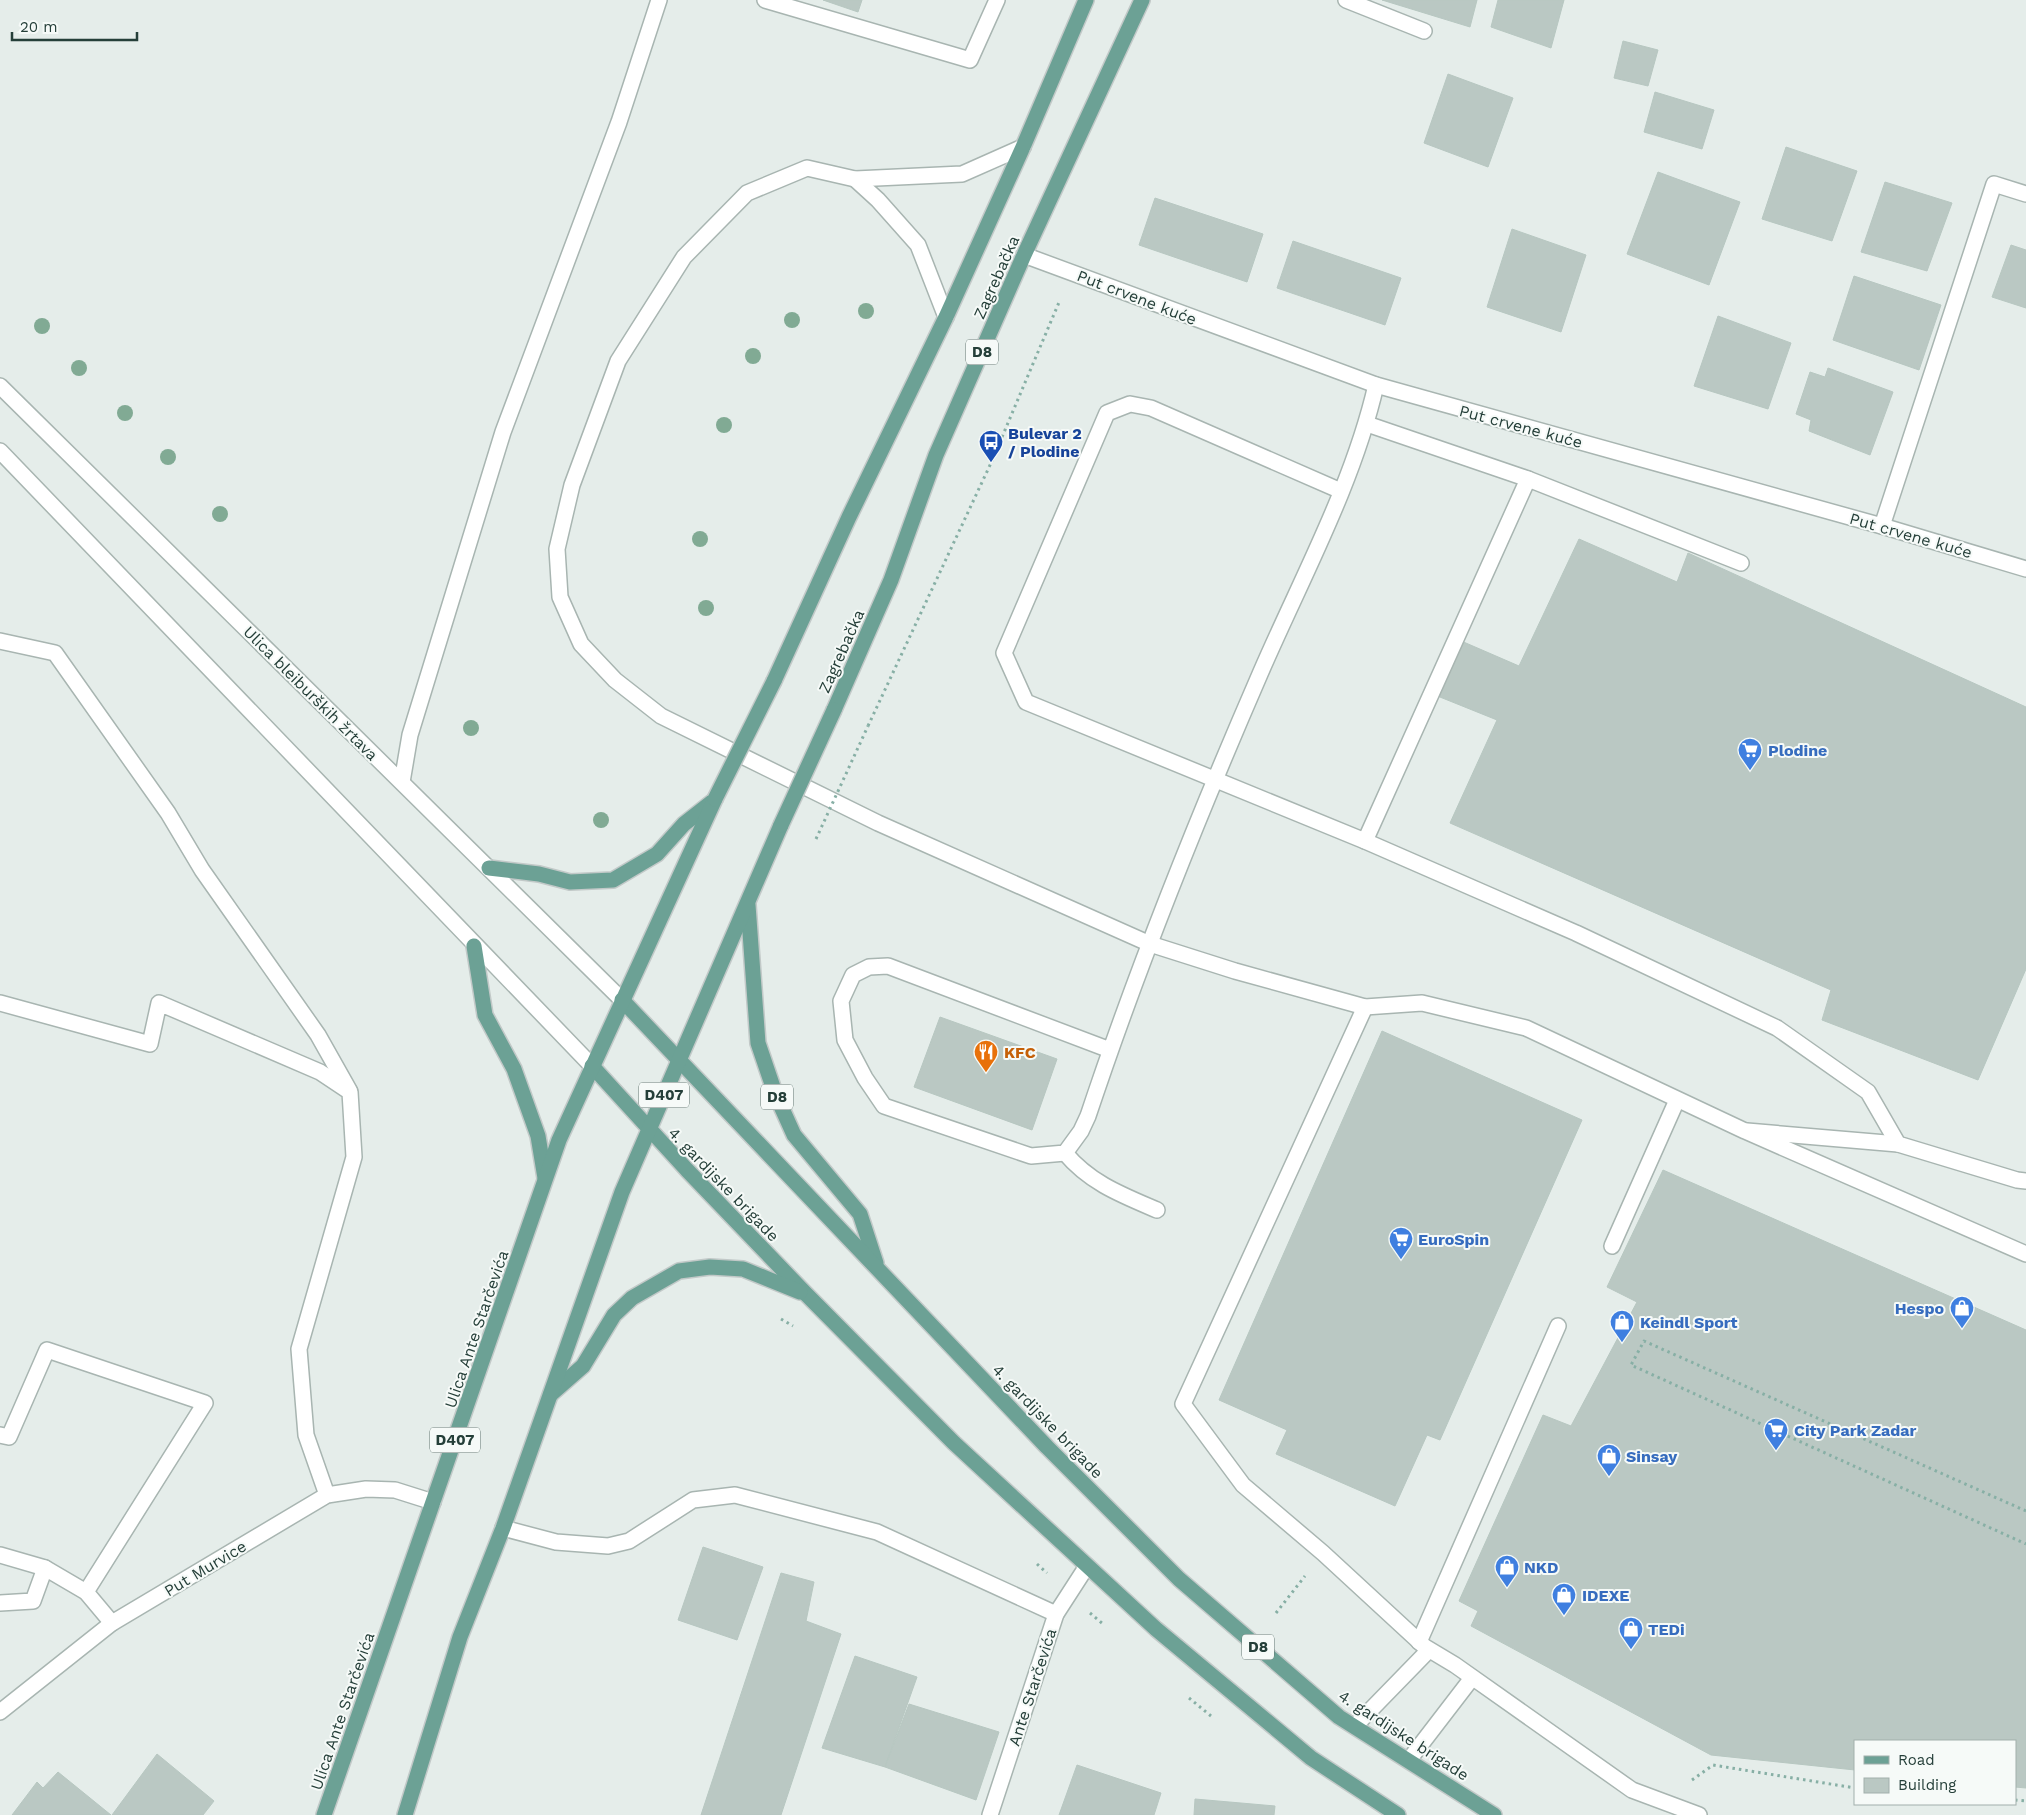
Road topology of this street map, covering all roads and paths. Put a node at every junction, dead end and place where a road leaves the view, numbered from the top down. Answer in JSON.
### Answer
{"nodes":[{"id":1,"x":659,"y":0,"type":"edge"},
{"id":2,"x":765,"y":0,"type":"edge"},
{"id":3,"x":997,"y":0,"type":"edge"},
{"id":4,"x":1086,"y":0,"type":"edge"},
{"id":5,"x":1142,"y":0,"type":"edge"},
{"id":6,"x":1346,"y":0,"type":"edge"},
{"id":7,"x":1424,"y":31,"type":"dead end"},
{"id":8,"x":1023,"y":147,"type":"junction"},
{"id":9,"x":855,"y":179,"type":"junction"},
{"id":10,"x":2026,"y":194,"type":"edge"},
{"id":11,"x":1024,"y":255,"type":"junction"},
{"id":12,"x":1072,"y":272,"type":"junction"},
{"id":13,"x":946,"y":317,"type":"junction"},
{"id":14,"x":1376,"y":384,"type":"junction"},
{"id":15,"x":0,"y":386,"type":"edge"},
{"id":16,"x":1367,"y":424,"type":"junction"},
{"id":17,"x":0,"y":451,"type":"edge"},
{"id":18,"x":1528,"y":479,"type":"junction"},
{"id":19,"x":1341,"y":491,"type":"junction"},
{"id":20,"x":1882,"y":526,"type":"junction"},
{"id":21,"x":1741,"y":563,"type":"dead end"},
{"id":22,"x":2026,"y":568,"type":"edge"},
{"id":23,"x":0,"y":640,"type":"edge"},
{"id":24,"x":1215,"y":779,"type":"junction"},
{"id":25,"x":402,"y":782,"type":"junction"},
{"id":26,"x":715,"y":799,"type":"junction"},
{"id":27,"x":816,"y":839,"type":"dead end"},
{"id":28,"x":1365,"y":840,"type":"junction"},
{"id":29,"x":489,"y":868,"type":"junction"},
{"id":30,"x":748,"y":901,"type":"junction"},
{"id":31,"x":1150,"y":944,"type":"junction"},
{"id":32,"x":474,"y":946,"type":"junction"},
{"id":33,"x":622,"y":1000,"type":"junction"},
{"id":34,"x":0,"y":1003,"type":"edge"},
{"id":35,"x":1365,"y":1007,"type":"junction"},
{"id":36,"x":1110,"y":1050,"type":"junction"},
{"id":37,"x":679,"y":1060,"type":"junction"},
{"id":38,"x":592,"y":1066,"type":"junction"},
{"id":39,"x":350,"y":1092,"type":"junction"},
{"id":40,"x":1677,"y":1100,"type":"junction"},
{"id":41,"x":649,"y":1130,"type":"junction"},
{"id":42,"x":1745,"y":1131,"type":"junction"},
{"id":43,"x":1898,"y":1144,"type":"junction"},
{"id":44,"x":1065,"y":1153,"type":"junction"},
{"id":45,"x":2026,"y":1181,"type":"edge"},
{"id":46,"x":546,"y":1182,"type":"junction"},
{"id":47,"x":1157,"y":1210,"type":"dead end"},
{"id":48,"x":1612,"y":1246,"type":"dead end"},
{"id":49,"x":2026,"y":1254,"type":"edge"},
{"id":50,"x":878,"y":1267,"type":"junction"},
{"id":51,"x":805,"y":1294,"type":"junction"},
{"id":52,"x":1558,"y":1326,"type":"dead end"},
{"id":53,"x":550,"y":1395,"type":"junction"},
{"id":54,"x":0,"y":1435,"type":"edge"},
{"id":55,"x":327,"y":1495,"type":"junction"},
{"id":56,"x":433,"y":1502,"type":"junction"},
{"id":57,"x":2026,"y":1511,"type":"edge"},
{"id":58,"x":503,"y":1528,"type":"junction"},
{"id":59,"x":2026,"y":1544,"type":"edge"},
{"id":60,"x":1323,"y":1553,"type":"junction"},
{"id":61,"x":0,"y":1556,"type":"edge"},
{"id":62,"x":1086,"y":1566,"type":"junction"},
{"id":63,"x":45,"y":1568,"type":"junction"},
{"id":64,"x":0,"y":1592,"type":"edge"},
{"id":65,"x":86,"y":1592,"type":"junction"},
{"id":66,"x":33,"y":1601,"type":"junction"},
{"id":67,"x":0,"y":1603,"type":"edge"},
{"id":68,"x":1276,"y":1613,"type":"dead end"},
{"id":69,"x":1056,"y":1614,"type":"junction"},
{"id":70,"x":112,"y":1623,"type":"junction"},
{"id":71,"x":1424,"y":1646,"type":"junction"},
{"id":72,"x":1472,"y":1678,"type":"junction"},
{"id":73,"x":0,"y":1712,"type":"edge"},
{"id":74,"x":1355,"y":1726,"type":"junction"},
{"id":75,"x":1409,"y":1760,"type":"junction"},
{"id":76,"x":1854,"y":1788,"type":"edge"},
{"id":77,"x":1674,"y":1806,"type":"junction"},
{"id":78,"x":324,"y":1815,"type":"edge"},
{"id":79,"x":406,"y":1815,"type":"edge"},
{"id":80,"x":990,"y":1815,"type":"edge"},
{"id":81,"x":1398,"y":1815,"type":"edge"},
{"id":82,"x":1494,"y":1815,"type":"edge"},
{"id":83,"x":1699,"y":1815,"type":"edge"}],
"edges":[{"from":1,"to":25,"type":"street"},
{"from":2,"to":3,"type":"street"},
{"from":4,"to":8,"type":"main road","name":"Zagrebačka"},
{"from":5,"to":11,"type":"main road","name":"Zagrebačka","number":"D8"},
{"from":6,"to":7,"type":"street"},
{"from":8,"to":9,"type":"street"},
{"from":8,"to":13,"type":"main road","name":"Zagrebačka"},
{"from":9,"to":13,"type":"street"},
{"from":9,"to":31,"type":"street"},
{"from":10,"to":20,"type":"street"},
{"from":11,"to":12,"type":"street","name":"Put crvene kuće"},
{"from":11,"to":30,"type":"main road","name":"Zagrebačka","number":"D8","bridge":true},
{"from":12,"to":14,"type":"street","name":"Put crvene kuće"},
{"from":12,"to":27,"type":"path","bridge":true},
{"from":13,"to":26,"type":"main road","name":"Zagrebačka","bridge":true},
{"from":14,"to":16,"type":"street"},
{"from":14,"to":20,"type":"street","name":"Put crvene kuće"},
{"from":15,"to":25,"type":"street","name":"Ulica bleiburških žrtava"},
{"from":16,"to":18,"type":"street"},
{"from":16,"to":19,"type":"street"},
{"from":17,"to":32,"type":"street"},
{"from":18,"to":21,"type":"street"},
{"from":18,"to":28,"type":"street"},
{"from":19,"to":24,"type":"street"},
{"from":19,"to":24,"type":"street"},
{"from":20,"to":22,"type":"street","name":"Put crvene kuće"},
{"from":23,"to":39,"type":"street"},
{"from":24,"to":28,"type":"street"},
{"from":24,"to":31,"type":"street"},
{"from":25,"to":29,"type":"street","name":"Ulica bleiburških žrtava"},
{"from":26,"to":29,"type":"main road"},
{"from":26,"to":33,"type":"main road","name":"Ulica Ante Starčevića"},
{"from":28,"to":43,"type":"street"},
{"from":29,"to":33,"type":"street","name":"Ulica bleiburških žrtava"},
{"from":30,"to":37,"type":"main road","number":"D8"},
{"from":30,"to":50,"type":"main road","number":"D8"},
{"from":31,"to":35,"type":"street"},
{"from":31,"to":36,"type":"street"},
{"from":32,"to":38,"type":"street"},
{"from":32,"to":46,"type":"main road"},
{"from":33,"to":37,"type":"main road","name":"4. gardijske brigade","number":"D8"},
{"from":33,"to":38,"type":"main road","name":"Ulica Ante Starčevića"},
{"from":34,"to":39,"type":"street"},
{"from":35,"to":40,"type":"street"},
{"from":35,"to":60,"type":"street"},
{"from":36,"to":44,"type":"street"},
{"from":36,"to":44,"type":"street"},
{"from":37,"to":41,"type":"main road","number":"D407"},
{"from":37,"to":50,"type":"main road","name":"4. gardijske brigade","number":"D8"},
{"from":38,"to":41,"type":"main road","name":"4. gardijske brigade"},
{"from":38,"to":46,"type":"main road","name":"Ulica Ante Starčevića","number":"D407"},
{"from":39,"to":55,"type":"street"},
{"from":40,"to":42,"type":"street"},
{"from":40,"to":48,"type":"street"},
{"from":41,"to":51,"type":"main road","name":"4. gardijske brigade"},
{"from":41,"to":53,"type":"main road","number":"D407"},
{"from":42,"to":43,"type":"street"},
{"from":42,"to":49,"type":"street"},
{"from":43,"to":45,"type":"street"},
{"from":44,"to":47,"type":"street"},
{"from":46,"to":56,"type":"main road","name":"Ulica Ante Starčevića","number":"D407"},
{"from":50,"to":74,"type":"main road","name":"4. gardijske brigade","number":"D8"},
{"from":51,"to":53,"type":"main road"},
{"from":51,"to":62,"type":"main road","name":"4. gardijske brigade"},
{"from":52,"to":71,"type":"street"},
{"from":53,"to":58,"type":"main road","number":"D407"},
{"from":54,"to":65,"type":"street"},
{"from":55,"to":56,"type":"street","name":"Put Murvice"},
{"from":55,"to":70,"type":"street","name":"Put Murvice"},
{"from":56,"to":78,"type":"main road","name":"Ulica Ante Starčevića","number":"D407"},
{"from":57,"to":59,"type":"path"},
{"from":58,"to":69,"type":"street"},
{"from":58,"to":79,"type":"main road","number":"D407"},
{"from":60,"to":68,"type":"path"},
{"from":60,"to":71,"type":"street"},
{"from":61,"to":63,"type":"street"},
{"from":62,"to":69,"type":"street","name":"Ante Starčevića"},
{"from":62,"to":81,"type":"main road","name":"4. gardijske brigade"},
{"from":63,"to":65,"type":"street"},
{"from":63,"to":66,"type":"street"},
{"from":64,"to":66,"type":"street"},
{"from":65,"to":70,"type":"street"},
{"from":66,"to":67,"type":"street"},
{"from":69,"to":80,"type":"street","name":"Ante Starčevića"},
{"from":70,"to":73,"type":"street","name":"Put Murvice"},
{"from":71,"to":72,"type":"street"},
{"from":71,"to":74,"type":"street"},
{"from":72,"to":75,"type":"street"},
{"from":72,"to":77,"type":"street"},
{"from":74,"to":75,"type":"main road","name":"4. gardijske brigade","number":"D8"},
{"from":75,"to":82,"type":"main road","name":"4. gardijske brigade","number":"D8"},
{"from":76,"to":77,"type":"path"},
{"from":77,"to":83,"type":"street"}]}
